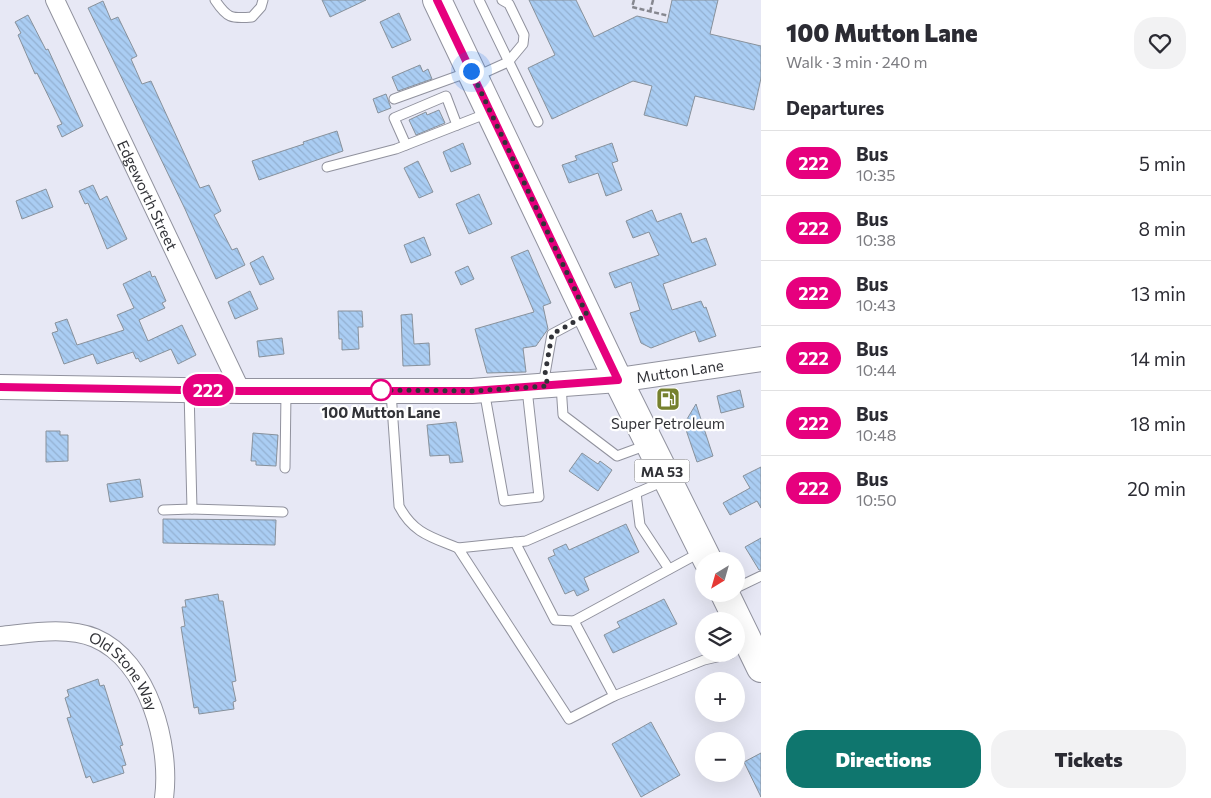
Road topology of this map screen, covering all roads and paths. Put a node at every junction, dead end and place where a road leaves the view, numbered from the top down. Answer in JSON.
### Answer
{"nodes":[{"id":1,"x":55,"y":0,"type":"edge"},
{"id":2,"x":215,"y":0,"type":"edge"},
{"id":3,"x":264,"y":0,"type":"edge"},
{"id":4,"x":437,"y":0,"type":"edge"},
{"id":5,"x":479,"y":0,"type":"edge"},
{"id":6,"x":502,"y":0,"type":"edge"},
{"id":7,"x":634,"y":0,"type":"edge"},
{"id":8,"x":653,"y":0,"type":"edge"},
{"id":9,"x":650,"y":12,"type":"junction"},
{"id":10,"x":669,"y":16,"type":"dead end"},
{"id":11,"x":508,"y":62,"type":"junction"},
{"id":12,"x":473,"y":74,"type":"junction"},
{"id":13,"x":394,"y":99,"type":"dead end"},
{"id":14,"x":490,"y":112,"type":"junction"},
{"id":15,"x":538,"y":122,"type":"dead end"},
{"id":16,"x":457,"y":125,"type":"junction"},
{"id":17,"x":406,"y":145,"type":"junction"},
{"id":18,"x":327,"y":167,"type":"dead end"},
{"id":19,"x":587,"y":315,"type":"junction"},
{"id":20,"x":761,"y":359,"type":"edge"},
{"id":21,"x":618,"y":380,"type":"junction"},
{"id":22,"x":545,"y":386,"type":"junction"},
{"id":23,"x":0,"y":387,"type":"edge"},
{"id":24,"x":189,"y":390,"type":"junction"},
{"id":25,"x":286,"y":390,"type":"junction"},
{"id":26,"x":391,"y":390,"type":"junction"},
{"id":27,"x":484,"y":390,"type":"junction"},
{"id":28,"x":241,"y":391,"type":"junction"},
{"id":29,"x":649,"y":444,"type":"junction"},
{"id":30,"x":285,"y":468,"type":"dead end"},
{"id":31,"x":666,"y":480,"type":"junction"},
{"id":32,"x":636,"y":493,"type":"junction"},
{"id":33,"x":192,"y":509,"type":"junction"},
{"id":34,"x":163,"y":510,"type":"dead end"},
{"id":35,"x":282,"y":512,"type":"dead end"},
{"id":36,"x":515,"y":542,"type":"junction"},
{"id":37,"x":458,"y":548,"type":"junction"},
{"id":38,"x":703,"y":552,"type":"edge"},
{"id":39,"x":695,"y":560,"type":"edge"},
{"id":40,"x":669,"y":569,"type":"junction"},
{"id":41,"x":761,"y":576,"type":"edge"},
{"id":42,"x":745,"y":584,"type":"edge"},
{"id":43,"x":727,"y":602,"type":"edge"},
{"id":44,"x":574,"y":621,"type":"junction"},
{"id":45,"x":0,"y":636,"type":"edge"},
{"id":46,"x":746,"y":655,"type":"edge"},
{"id":47,"x":614,"y":696,"type":"junction"},
{"id":48,"x":164,"y":798,"type":"edge"}],
"edges":[{"from":1,"to":28,"type":"street","name":"Edgeworth Street"},
{"from":2,"to":3,"type":"lane"},
{"from":4,"to":12,"type":"main road","number":"MA 53"},
{"from":5,"to":11,"type":"lane"},
{"from":6,"to":11,"type":"lane"},
{"from":7,"to":9,"type":"path"},
{"from":8,"to":9,"type":"path"},
{"from":9,"to":10,"type":"path"},
{"from":11,"to":12,"type":"lane"},
{"from":11,"to":15,"type":"lane"},
{"from":12,"to":13,"type":"lane"},
{"from":12,"to":14,"type":"main road","number":"MA 53"},
{"from":14,"to":16,"type":"lane"},
{"from":14,"to":19,"type":"main road","number":"MA 53"},
{"from":16,"to":17,"type":"lane"},
{"from":16,"to":17,"type":"lane"},
{"from":17,"to":18,"type":"lane"},
{"from":19,"to":21,"type":"main road","number":"MA 53"},
{"from":19,"to":22,"type":"lane"},
{"from":20,"to":21,"type":"street","name":"Mutton Lane"},
{"from":21,"to":22,"type":"street","name":"Mutton Lane"},
{"from":21,"to":29,"type":"main road","number":"MA 53"},
{"from":22,"to":27,"type":"street","name":"Mutton Lane"},
{"from":22,"to":27,"type":"lane"},
{"from":22,"to":29,"type":"lane"},
{"from":23,"to":24,"type":"street","name":"Mutton Lane"},
{"from":24,"to":28,"type":"street","name":"Mutton Lane"},
{"from":24,"to":33,"type":"lane"},
{"from":25,"to":26,"type":"street","name":"Mutton Lane"},
{"from":25,"to":28,"type":"street","name":"Mutton Lane"},
{"from":25,"to":30,"type":"lane"},
{"from":26,"to":27,"type":"street","name":"Mutton Lane"},
{"from":26,"to":37,"type":"lane"},
{"from":29,"to":31,"type":"main road","number":"MA 53"},
{"from":31,"to":32,"type":"lane"},
{"from":31,"to":38,"type":"main road","number":"MA 53"},
{"from":32,"to":36,"type":"lane"},
{"from":32,"to":40,"type":"lane"},
{"from":33,"to":34,"type":"lane"},
{"from":33,"to":35,"type":"lane"},
{"from":36,"to":37,"type":"lane"},
{"from":36,"to":44,"type":"lane"},
{"from":37,"to":47,"type":"lane"},
{"from":39,"to":40,"type":"lane"},
{"from":40,"to":44,"type":"lane"},
{"from":41,"to":42,"type":"lane"},
{"from":43,"to":46,"type":"main road"},
{"from":44,"to":47,"type":"lane"},
{"from":45,"to":48,"type":"street","name":"Old Stone Way"},
{"from":46,"to":47,"type":"lane"}]}
